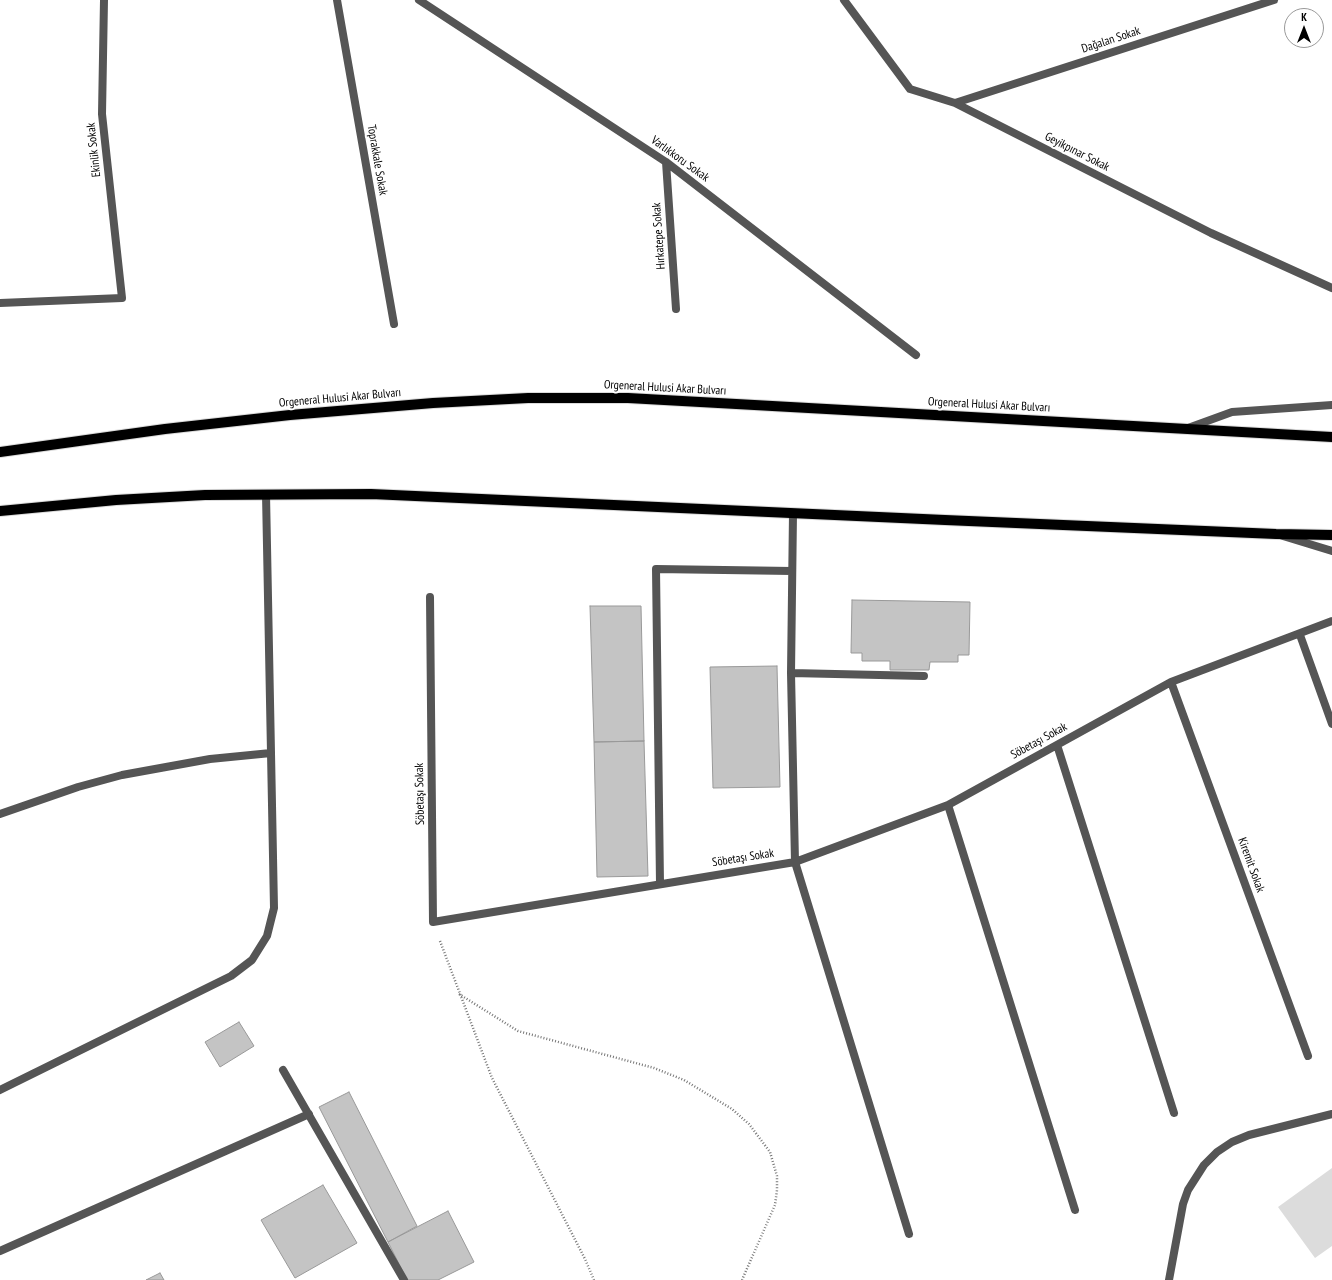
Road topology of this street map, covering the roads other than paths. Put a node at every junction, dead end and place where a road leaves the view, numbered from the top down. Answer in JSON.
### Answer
{"nodes":[{"id":1,"x":104,"y":0,"type":"edge"},
{"id":2,"x":336,"y":0,"type":"edge"},
{"id":3,"x":419,"y":0,"type":"edge"},
{"id":4,"x":1274,"y":0,"type":"edge"},
{"id":5,"x":846,"y":1,"type":"edge"},
{"id":6,"x":955,"y":103,"type":"junction"},
{"id":7,"x":666,"y":162,"type":"junction"},
{"id":8,"x":1332,"y":288,"type":"edge"},
{"id":9,"x":0,"y":303,"type":"edge"},
{"id":10,"x":676,"y":309,"type":"dead end"},
{"id":11,"x":394,"y":324,"type":"dead end"},
{"id":12,"x":916,"y":355,"type":"dead end"},
{"id":13,"x":1332,"y":405,"type":"edge"},
{"id":14,"x":1184,"y":429,"type":"junction"},
{"id":15,"x":1332,"y":437,"type":"edge"},
{"id":16,"x":0,"y":452,"type":"edge"},
{"id":17,"x":266,"y":494,"type":"junction"},
{"id":18,"x":0,"y":510,"type":"edge"},
{"id":19,"x":793,"y":513,"type":"junction"},
{"id":20,"x":1276,"y":534,"type":"junction"},
{"id":21,"x":1332,"y":535,"type":"edge"},
{"id":22,"x":1332,"y":551,"type":"edge"},
{"id":23,"x":792,"y":571,"type":"junction"},
{"id":24,"x":430,"y":597,"type":"dead end"},
{"id":25,"x":1332,"y":621,"type":"edge"},
{"id":26,"x":1300,"y":635,"type":"junction"},
{"id":27,"x":791,"y":673,"type":"junction"},
{"id":28,"x":924,"y":676,"type":"dead end"},
{"id":29,"x":1171,"y":682,"type":"junction"},
{"id":30,"x":1332,"y":724,"type":"edge"},
{"id":31,"x":1057,"y":745,"type":"junction"},
{"id":32,"x":271,"y":753,"type":"junction"},
{"id":33,"x":948,"y":805,"type":"junction"},
{"id":34,"x":0,"y":814,"type":"edge"},
{"id":35,"x":795,"y":862,"type":"junction"},
{"id":36,"x":660,"y":884,"type":"junction"},
{"id":37,"x":1308,"y":1056,"type":"dead end"},
{"id":38,"x":282,"y":1070,"type":"dead end"},
{"id":39,"x":0,"y":1090,"type":"edge"},
{"id":40,"x":1174,"y":1113,"type":"dead end"},
{"id":41,"x":308,"y":1114,"type":"junction"},
{"id":42,"x":1332,"y":1114,"type":"edge"},
{"id":43,"x":1075,"y":1210,"type":"dead end"},
{"id":44,"x":909,"y":1234,"type":"dead end"},
{"id":45,"x":0,"y":1251,"type":"edge"},
{"id":46,"x":404,"y":1280,"type":"edge"},
{"id":47,"x":1169,"y":1280,"type":"edge"}],
"edges":[{"from":1,"to":9,"type":"street","name":"Ekinlik Sokak"},
{"from":2,"to":11,"type":"street","name":"Toprakkale Sokak"},
{"from":3,"to":7,"type":"street","name":"Varlıkkoru Sokak"},
{"from":4,"to":6,"type":"street","name":"Dağalan Sokak"},
{"from":5,"to":6,"type":"street","name":"Geyikpınar Sokak"},
{"from":6,"to":8,"type":"street","name":"Geyikpınar Sokak"},
{"from":7,"to":10,"type":"street","name":"Hırkatepe Sokak"},
{"from":7,"to":12,"type":"street","name":"Varlıkkoru Sokak"},
{"from":13,"to":14,"type":"street"},
{"from":14,"to":15,"type":"main road","name":"Orgeneral Hulusi Akar Bulvarı"},
{"from":14,"to":16,"type":"main road","name":"Orgeneral Hulusi Akar Bulvarı"},
{"from":17,"to":18,"type":"main road"},
{"from":17,"to":19,"type":"main road"},
{"from":17,"to":32,"type":"street"},
{"from":19,"to":20,"type":"main road"},
{"from":19,"to":23,"type":"street"},
{"from":20,"to":21,"type":"main road"},
{"from":20,"to":22,"type":"street"},
{"from":23,"to":27,"type":"street"},
{"from":23,"to":36,"type":"street"},
{"from":24,"to":36,"type":"street","name":"Söbetaşı Sokak"},
{"from":25,"to":26,"type":"street","name":"Söbetaşı Sokak"},
{"from":26,"to":29,"type":"street","name":"Söbetaşı Sokak"},
{"from":26,"to":30,"type":"street"},
{"from":27,"to":28,"type":"street"},
{"from":27,"to":35,"type":"street"},
{"from":29,"to":31,"type":"street","name":"Söbetaşı Sokak"},
{"from":29,"to":37,"type":"street","name":"Kiremit Sokak"},
{"from":31,"to":33,"type":"street","name":"Söbetaşı Sokak"},
{"from":31,"to":40,"type":"street"},
{"from":32,"to":34,"type":"street"},
{"from":32,"to":39,"type":"street"},
{"from":33,"to":35,"type":"street","name":"Söbetaşı Sokak"},
{"from":33,"to":43,"type":"street"},
{"from":35,"to":36,"type":"street","name":"Söbetaşı Sokak"},
{"from":35,"to":44,"type":"street"},
{"from":38,"to":41,"type":"street"},
{"from":41,"to":45,"type":"street"},
{"from":41,"to":46,"type":"street"},
{"from":42,"to":47,"type":"street"}]}
